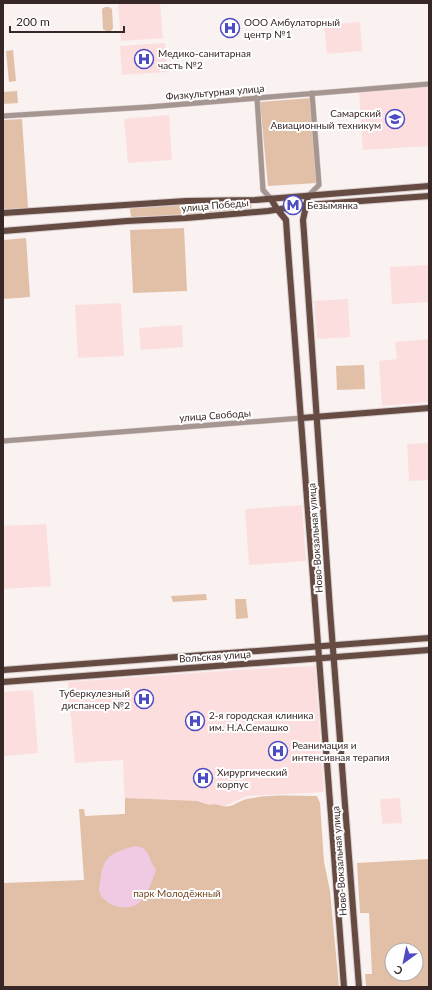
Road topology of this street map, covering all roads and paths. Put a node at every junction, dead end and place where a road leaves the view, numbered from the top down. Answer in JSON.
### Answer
{"nodes":[{"id":1,"x":429,"y":84,"type":"edge"},
{"id":2,"x":312,"y":93,"type":"junction"},
{"id":3,"x":257,"y":97,"type":"junction"},
{"id":4,"x":3,"y":116,"type":"edge"},
{"id":5,"x":429,"y":186,"type":"edge"},
{"id":6,"x":400,"y":189,"type":"junction"},
{"id":7,"x":384,"y":190,"type":"junction"},
{"id":8,"x":308,"y":196,"type":"junction"},
{"id":9,"x":429,"y":196,"type":"edge"},
{"id":10,"x":271,"y":198,"type":"junction"},
{"id":11,"x":401,"y":198,"type":"junction"},
{"id":12,"x":384,"y":199,"type":"junction"},
{"id":13,"x":254,"y":200,"type":"junction"},
{"id":14,"x":306,"y":205,"type":"junction"},
{"id":15,"x":277,"y":209,"type":"junction"},
{"id":16,"x":256,"y":212,"type":"junction"},
{"id":17,"x":3,"y":213,"type":"edge"},
{"id":18,"x":3,"y":231,"type":"edge"},
{"id":19,"x":429,"y":408,"type":"edge"},
{"id":20,"x":317,"y":417,"type":"junction"},
{"id":21,"x":302,"y":418,"type":"junction"},
{"id":22,"x":3,"y":441,"type":"edge"},
{"id":23,"x":429,"y":638,"type":"edge"},
{"id":24,"x":333,"y":646,"type":"junction"},
{"id":25,"x":318,"y":647,"type":"junction"},
{"id":26,"x":429,"y":650,"type":"edge"},
{"id":27,"x":335,"y":657,"type":"junction"},
{"id":28,"x":320,"y":658,"type":"junction"},
{"id":29,"x":3,"y":670,"type":"edge"},
{"id":30,"x":3,"y":682,"type":"edge"},
{"id":31,"x":344,"y":987,"type":"edge"},
{"id":32,"x":359,"y":987,"type":"edge"}],
"edges":[{"from":1,"to":2,"type":"street","name":"Физкультурная улица"},
{"from":2,"to":3,"type":"street","name":"Физкультурная улица"},
{"from":2,"to":8,"type":"street","name":"Ново-Вокзальная улица"},
{"from":3,"to":4,"type":"street","name":"Физкультурная улица"},
{"from":3,"to":10,"type":"street","name":"Ново-Вокзальная улица"},
{"from":5,"to":6,"type":"main road","name":"улица Победы"},
{"from":6,"to":7,"type":"main road","name":"улица Победы"},
{"from":6,"to":11,"type":"main road"},
{"from":7,"to":8,"type":"main road","name":"улица Победы"},
{"from":7,"to":12,"type":"main road"},
{"from":8,"to":10,"type":"main road","name":"улица Победы"},
{"from":8,"to":14,"type":"main road","name":"Ново-Вокзальная улица"},
{"from":9,"to":11,"type":"main road","name":"улица Победы"},
{"from":10,"to":13,"type":"main road","name":"улица Победы"},
{"from":10,"to":15,"type":"main road","name":"Ново-Вокзальная улица"},
{"from":11,"to":12,"type":"main road","name":"улица Победы"},
{"from":12,"to":14,"type":"main road","name":"улица Победы"},
{"from":13,"to":16,"type":"main road"},
{"from":13,"to":17,"type":"main road","name":"улица Победы"},
{"from":14,"to":15,"type":"main road","name":"улица Победы"},
{"from":14,"to":20,"type":"main road","name":"Ново-Вокзальная улица"},
{"from":15,"to":16,"type":"main road","name":"улица Победы"},
{"from":15,"to":21,"type":"main road","name":"Ново-Вокзальная улица"},
{"from":16,"to":18,"type":"main road","name":"улица Победы"},
{"from":19,"to":20,"type":"main road","name":"улица Свободы"},
{"from":20,"to":21,"type":"main road","name":"улица Свободы"},
{"from":20,"to":24,"type":"main road","name":"Ново-Вокзальная улица"},
{"from":21,"to":22,"type":"street","name":"улица Свободы"},
{"from":21,"to":25,"type":"main road","name":"Ново-Вокзальная улица"},
{"from":23,"to":24,"type":"main road","name":"Вольская улица"},
{"from":24,"to":25,"type":"main road","name":"Вольская улица"},
{"from":24,"to":27,"type":"main road","name":"Ново-Вокзальная улица"},
{"from":25,"to":28,"type":"main road","name":"Ново-Вокзальная улица"},
{"from":25,"to":29,"type":"main road","name":"Вольская улица"},
{"from":26,"to":27,"type":"main road","name":"Вольская улица"},
{"from":27,"to":28,"type":"main road","name":"Вольская улица"},
{"from":27,"to":32,"type":"main road","name":"Ново-Вокзальная улица"},
{"from":28,"to":30,"type":"main road","name":"Вольская улица"},
{"from":28,"to":31,"type":"main road","name":"Ново-Вокзальная улица"}]}
